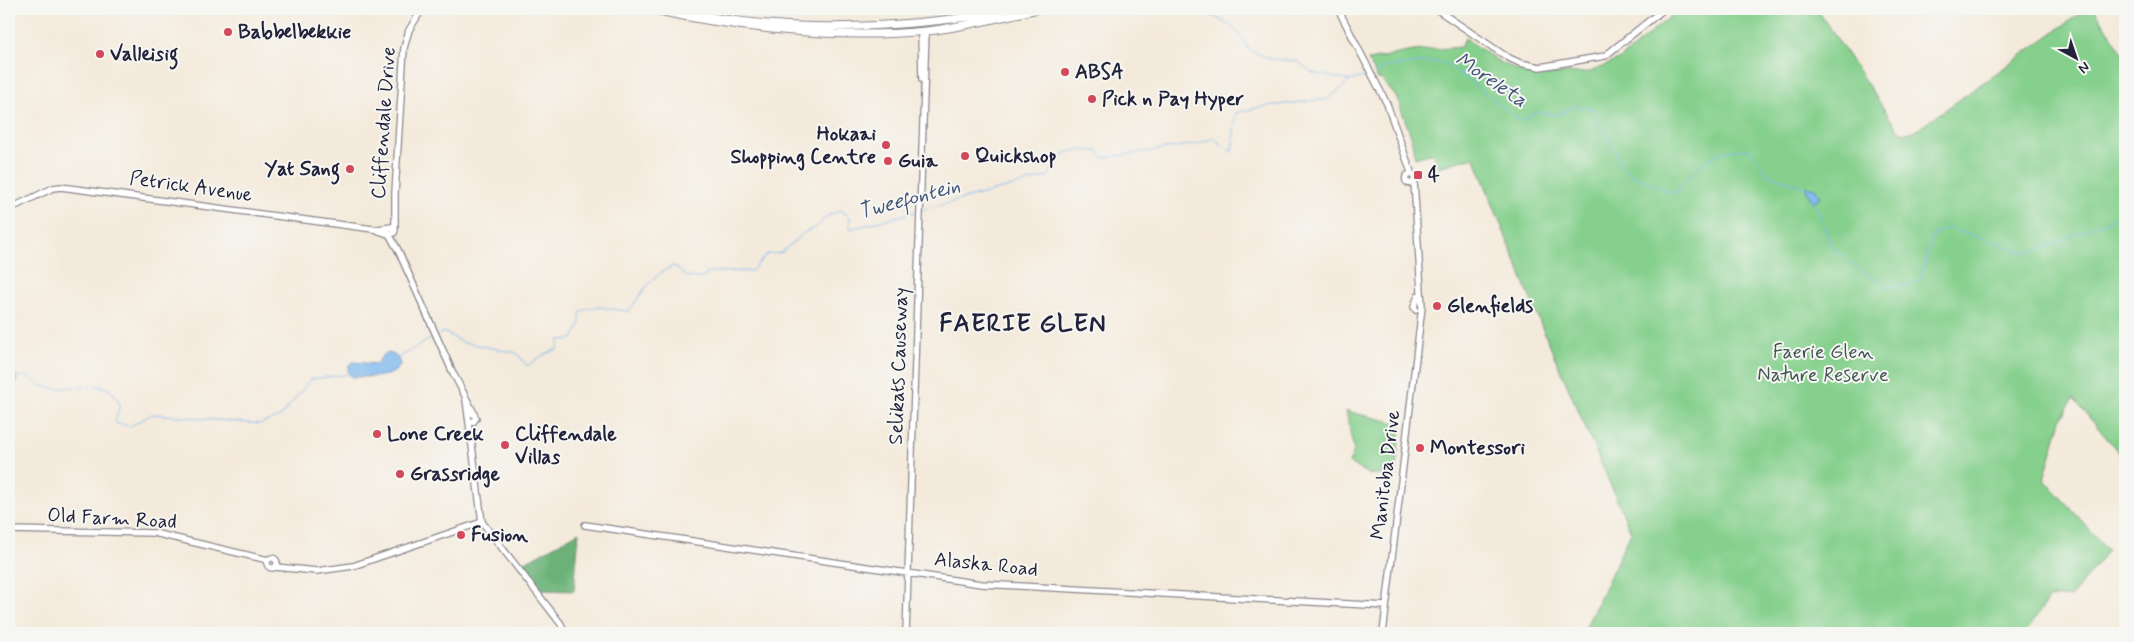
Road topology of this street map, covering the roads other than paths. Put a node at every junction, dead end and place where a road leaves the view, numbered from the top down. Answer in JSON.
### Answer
{"nodes":[{"id":1,"x":422,"y":9,"type":"edge"},
{"id":2,"x":648,"y":9,"type":"edge"},
{"id":3,"x":674,"y":9,"type":"edge"},
{"id":4,"x":1019,"y":9,"type":"edge"},
{"id":5,"x":1038,"y":9,"type":"edge"},
{"id":6,"x":1337,"y":9,"type":"edge"},
{"id":7,"x":1436,"y":9,"type":"edge"},
{"id":8,"x":1664,"y":9,"type":"edge"},
{"id":9,"x":2120,"y":9,"type":"edge"},
{"id":10,"x":2125,"y":17,"type":"edge"},
{"id":11,"x":924,"y":31,"type":"junction"},
{"id":12,"x":9,"y":209,"type":"edge"},
{"id":13,"x":390,"y":231,"type":"junction"},
{"id":14,"x":482,"y":522,"type":"junction"},
{"id":15,"x":586,"y":525,"type":"dead end"},
{"id":16,"x":9,"y":530,"type":"edge"},
{"id":17,"x":908,"y":573,"type":"junction"},
{"id":18,"x":1386,"y":606,"type":"junction"},
{"id":19,"x":565,"y":633,"type":"edge"},
{"id":20,"x":906,"y":633,"type":"edge"},
{"id":21,"x":1383,"y":633,"type":"edge"}],
"edges":[{"from":1,"to":13,"type":"street","name":"Cliffendale Drive"},
{"from":2,"to":11,"type":"main road"},
{"from":3,"to":4,"type":"main road"},
{"from":5,"to":11,"type":"main road"},
{"from":6,"to":18,"type":"street","name":"Manitoba Drive"},
{"from":7,"to":8,"type":"street"},
{"from":9,"to":10,"type":"main road"},
{"from":11,"to":17,"type":"street","name":"Selikats Causeway"},
{"from":12,"to":13,"type":"street","name":"Petrick Avenue"},
{"from":13,"to":14,"type":"street","name":"Cliffendale Drive"},
{"from":14,"to":16,"type":"street","name":"Old Farm Road"},
{"from":14,"to":19,"type":"street"},
{"from":15,"to":17,"type":"street","name":"Alaska Road"},
{"from":17,"to":18,"type":"street","name":"Alaska Road"},
{"from":17,"to":20,"type":"street","name":"Selikats Causeway"},
{"from":18,"to":21,"type":"street","name":"Manitoba Drive"}]}
